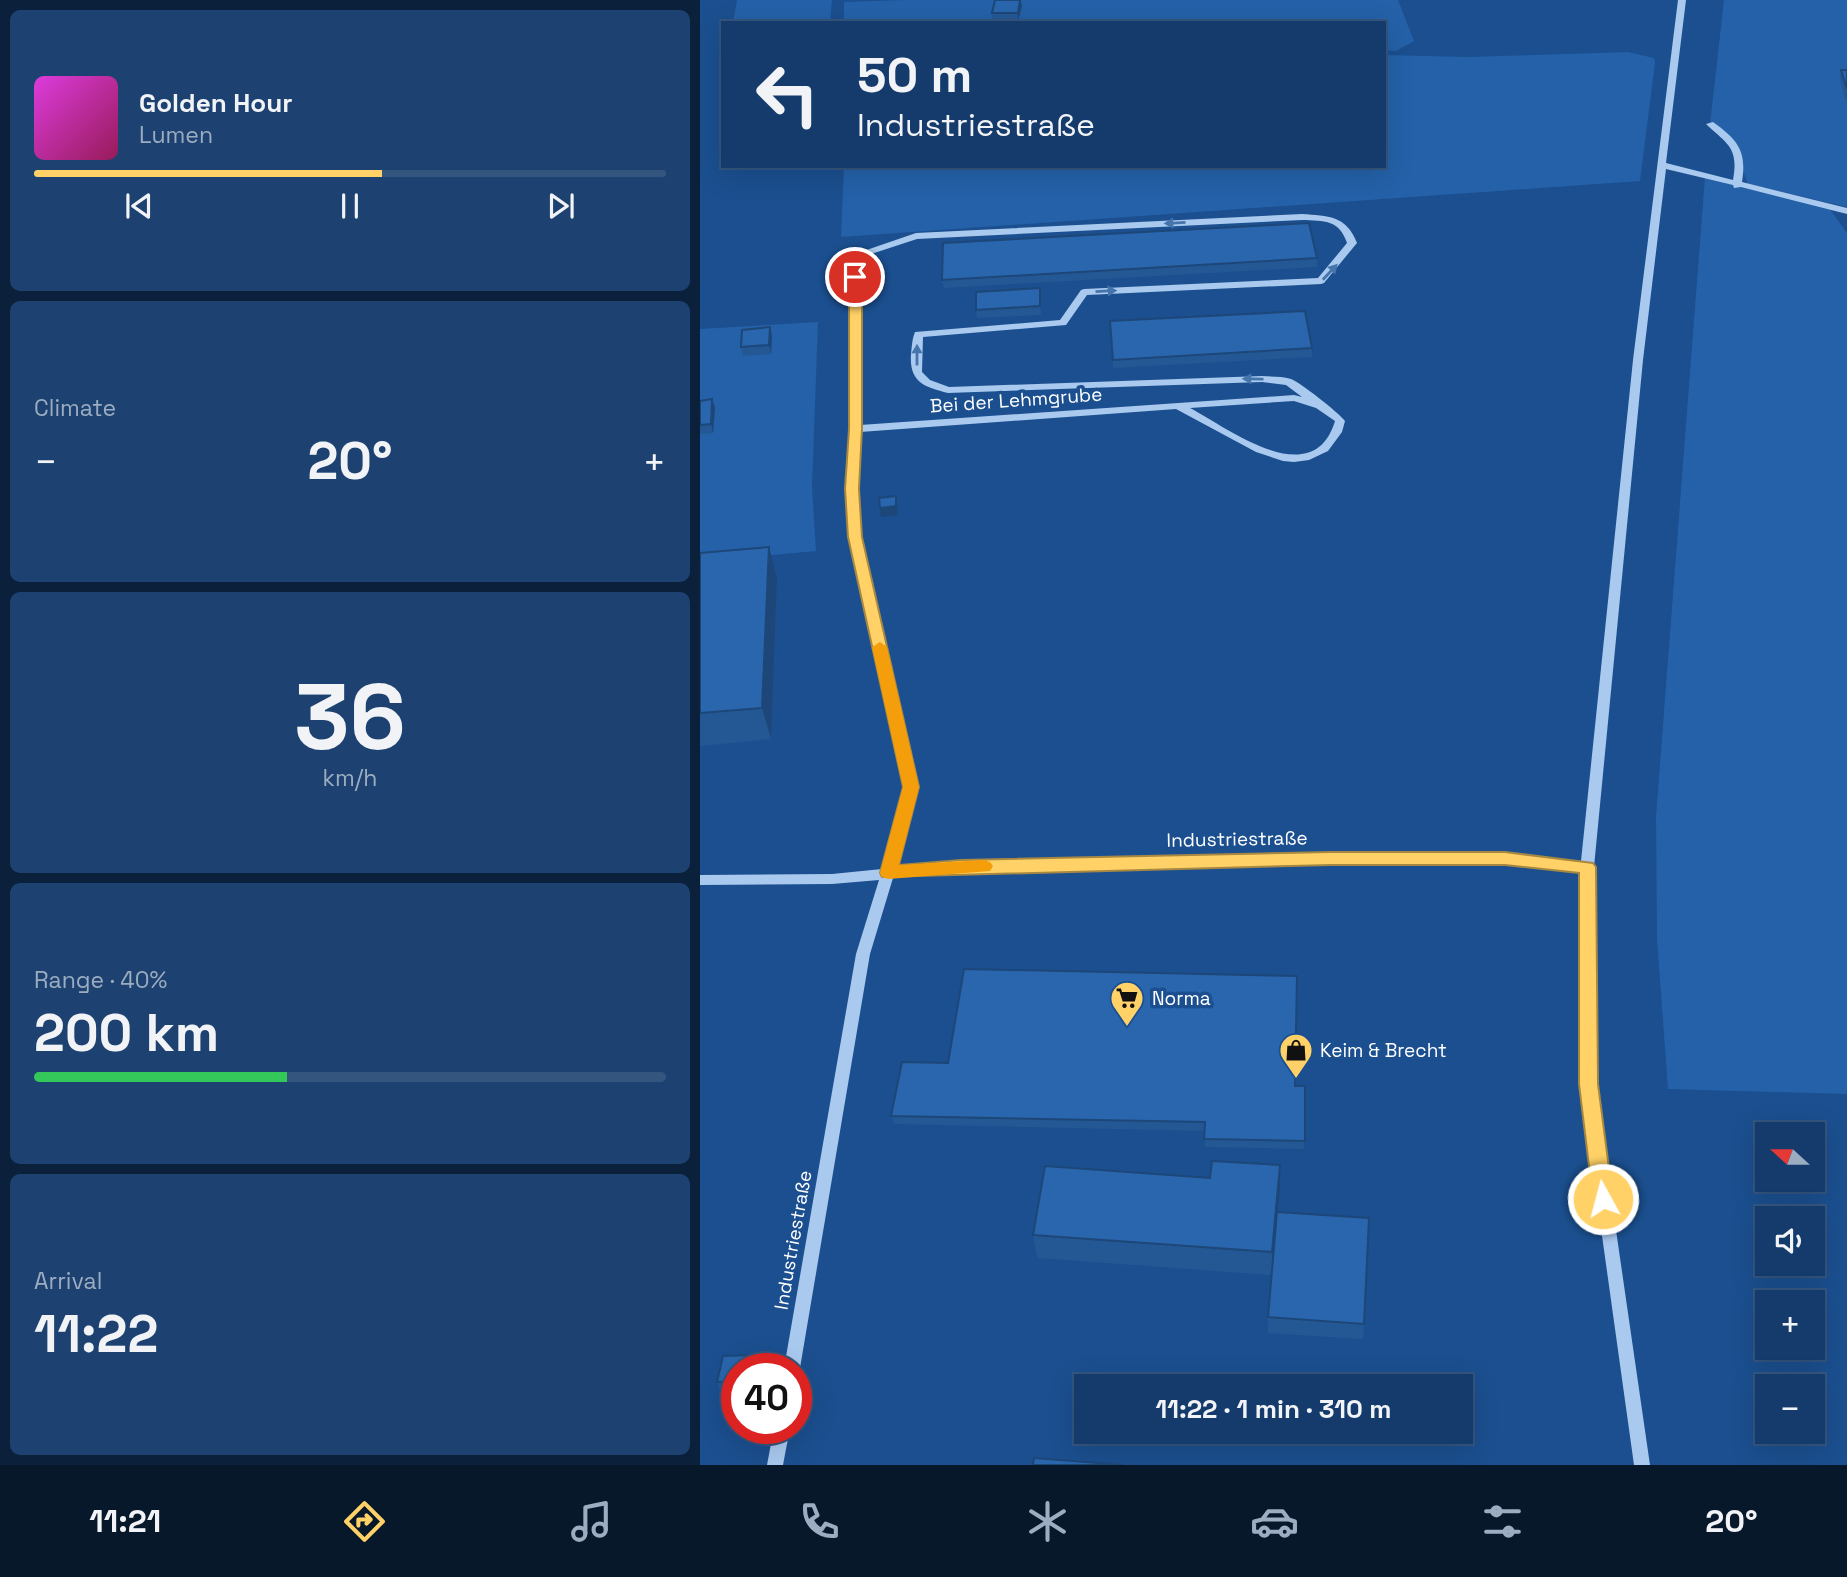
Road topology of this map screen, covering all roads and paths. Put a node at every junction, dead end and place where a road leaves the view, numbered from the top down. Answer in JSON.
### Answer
{"nodes":[{"id":1,"x":1682,"y":0,"type":"edge"},
{"id":2,"x":1710,"y":124,"type":"dead end"},
{"id":3,"x":1662,"y":166,"type":"junction"},
{"id":4,"x":1737,"y":186,"type":"junction"},
{"id":5,"x":1847,"y":211,"type":"edge"},
{"id":6,"x":1315,"y":402,"type":"junction"},
{"id":7,"x":1179,"y":407,"type":"junction"},
{"id":8,"x":855,"y":429,"type":"junction"},
{"id":9,"x":1587,"y":867,"type":"junction"},
{"id":10,"x":888,"y":873,"type":"junction"},
{"id":11,"x":700,"y":880,"type":"edge"},
{"id":12,"x":795,"y":1353,"type":"edge"},
{"id":13,"x":779,"y":1444,"type":"edge"},
{"id":14,"x":775,"y":1465,"type":"edge"},
{"id":15,"x":1642,"y":1465,"type":"edge"}],
"edges":[{"from":1,"to":3,"type":"street"},
{"from":2,"to":4,"type":"street"},
{"from":3,"to":4,"type":"street"},
{"from":3,"to":9,"type":"street"},
{"from":4,"to":5,"type":"street"},
{"from":6,"to":7,"type":"street","name":"Bei der Lehmgrube"},
{"from":6,"to":7,"type":"street"},
{"from":6,"to":8,"type":"street","one_way":true},
{"from":7,"to":8,"type":"street","name":"Bei der Lehmgrube"},
{"from":8,"to":10,"type":"street"},
{"from":9,"to":10,"type":"street","name":"Industriestraße"},
{"from":9,"to":15,"type":"street"},
{"from":10,"to":11,"type":"street","name":"Industriestraße"},
{"from":10,"to":12,"type":"street","name":"Industriestraße"},
{"from":13,"to":14,"type":"street"}]}
